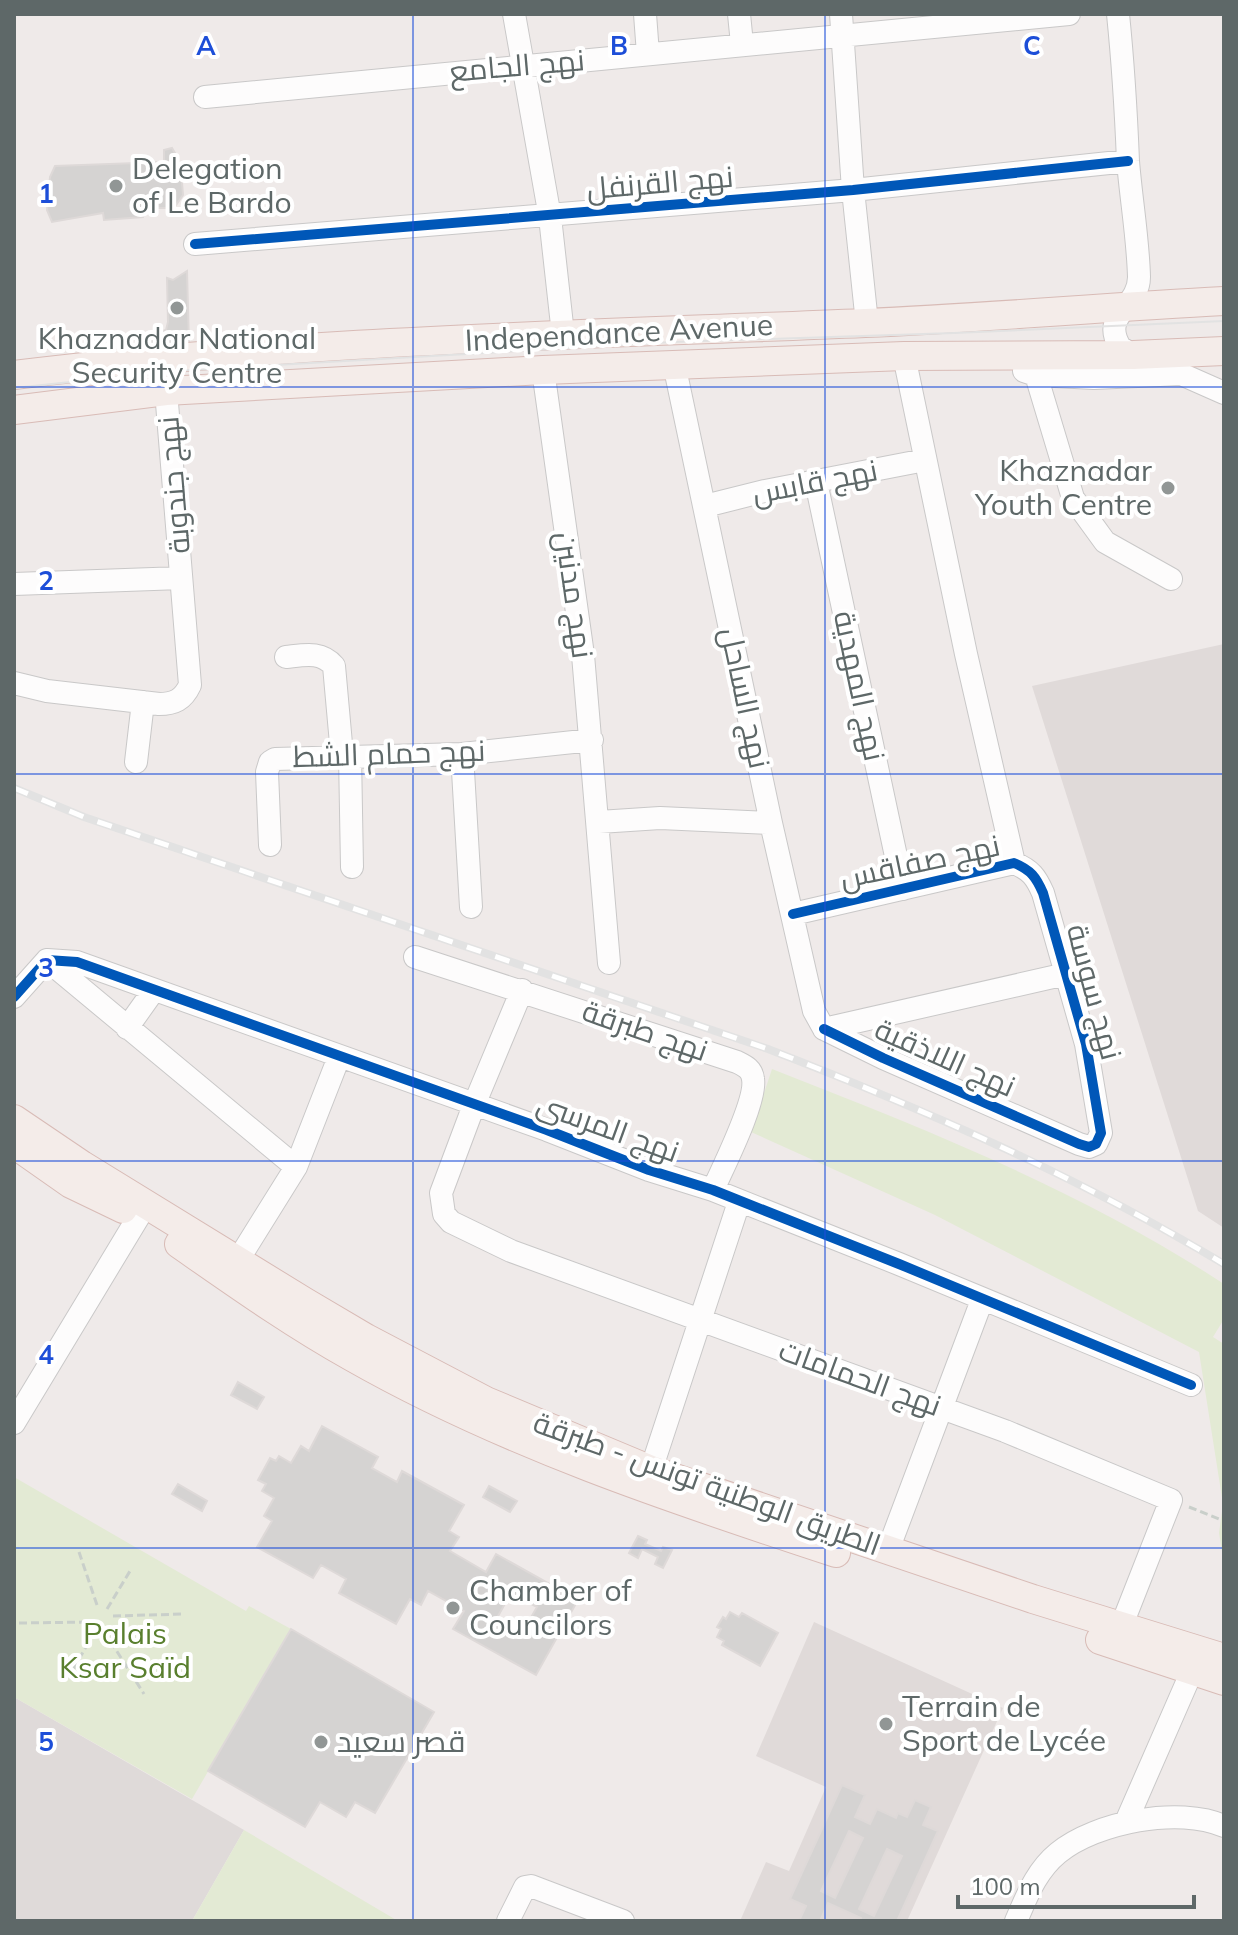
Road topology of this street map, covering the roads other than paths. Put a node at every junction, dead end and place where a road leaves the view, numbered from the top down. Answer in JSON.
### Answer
{"nodes":[{"id":1,"x":514,"y":14,"type":"edge"},
{"id":2,"x":645,"y":14,"type":"edge"},
{"id":3,"x":739,"y":14,"type":"edge"},
{"id":4,"x":1069,"y":14,"type":"edge"},
{"id":5,"x":1118,"y":14,"type":"edge"},
{"id":6,"x":842,"y":25,"type":"edge"},
{"id":7,"x":742,"y":44,"type":"junction"},
{"id":8,"x":648,"y":54,"type":"junction"},
{"id":9,"x":522,"y":65,"type":"junction"},
{"id":10,"x":205,"y":97,"type":"dead end"},
{"id":11,"x":1128,"y":161,"type":"junction"},
{"id":12,"x":853,"y":190,"type":"junction"},
{"id":13,"x":550,"y":217,"type":"junction"},
{"id":14,"x":195,"y":244,"type":"dead end"},
{"id":15,"x":1224,"y":301,"type":"edge"},
{"id":16,"x":1128,"y":306,"type":"junction"},
{"id":17,"x":867,"y":323,"type":"junction"},
{"id":18,"x":563,"y":334,"type":"junction"},
{"id":19,"x":1224,"y":351,"type":"edge"},
{"id":20,"x":978,"y":355,"type":"junction"},
{"id":21,"x":1133,"y":355,"type":"junction"},
{"id":22,"x":904,"y":356,"type":"junction"},
{"id":23,"x":674,"y":364,"type":"junction"},
{"id":24,"x":1181,"y":364,"type":"junction"},
{"id":25,"x":543,"y":370,"type":"junction"},
{"id":26,"x":14,"y":375,"type":"edge"},
{"id":27,"x":1036,"y":375,"type":"junction"},
{"id":28,"x":166,"y":391,"type":"junction"},
{"id":29,"x":1224,"y":393,"type":"edge"},
{"id":30,"x":14,"y":410,"type":"edge"},
{"id":31,"x":925,"y":460,"type":"junction"},
{"id":32,"x":816,"y":482,"type":"junction"},
{"id":33,"x":705,"y":506,"type":"junction"},
{"id":34,"x":181,"y":578,"type":"junction"},
{"id":35,"x":1171,"y":579,"type":"dead end"},
{"id":36,"x":14,"y":584,"type":"edge"},
{"id":37,"x":286,"y":657,"type":"dead end"},
{"id":38,"x":14,"y":683,"type":"edge"},
{"id":39,"x":143,"y":702,"type":"junction"},
{"id":40,"x":592,"y":740,"type":"junction"},
{"id":41,"x":462,"y":754,"type":"junction"},
{"id":42,"x":346,"y":755,"type":"junction"},
{"id":43,"x":136,"y":762,"type":"dead end"},
{"id":44,"x":599,"y":822,"type":"junction"},
{"id":45,"x":771,"y":823,"type":"junction"},
{"id":46,"x":270,"y":845,"type":"dead end"},
{"id":47,"x":1014,"y":863,"type":"junction"},
{"id":48,"x":352,"y":867,"type":"dead end"},
{"id":49,"x":903,"y":889,"type":"junction"},
{"id":50,"x":1043,"y":893,"type":"joint"},
{"id":51,"x":471,"y":907,"type":"dead end"},
{"id":52,"x":793,"y":914,"type":"junction"},
{"id":53,"x":415,"y":957,"type":"dead end"},
{"id":54,"x":47,"y":960,"type":"junction"},
{"id":55,"x":609,"y":963,"type":"dead end"},
{"id":56,"x":1066,"y":974,"type":"junction"},
{"id":57,"x":154,"y":990,"type":"junction"},
{"id":58,"x":522,"y":990,"type":"junction"},
{"id":59,"x":14,"y":997,"type":"edge"},
{"id":60,"x":127,"y":1028,"type":"junction"},
{"id":61,"x":824,"y":1029,"type":"junction"},
{"id":62,"x":339,"y":1057,"type":"junction"},
{"id":63,"x":474,"y":1105,"type":"junction"},
{"id":64,"x":14,"y":1119,"type":"edge"},
{"id":65,"x":1047,"y":1129,"type":"joint"},
{"id":66,"x":14,"y":1144,"type":"edge"},
{"id":67,"x":296,"y":1167,"type":"junction"},
{"id":68,"x":713,"y":1190,"type":"junction"},
{"id":69,"x":739,"y":1202,"type":"junction"},
{"id":70,"x":139,"y":1216,"type":"junction"},
{"id":71,"x":238,"y":1260,"type":"junction"},
{"id":72,"x":982,"y":1300,"type":"junction"},
{"id":73,"x":700,"y":1321,"type":"junction"},
{"id":74,"x":1191,"y":1385,"type":"dead end"},
{"id":75,"x":941,"y":1408,"type":"junction"},
{"id":76,"x":14,"y":1423,"type":"edge"},
{"id":77,"x":651,"y":1470,"type":"junction"},
{"id":78,"x":888,"y":1550,"type":"junction"},
{"id":79,"x":1121,"y":1627,"type":"junction"},
{"id":80,"x":1224,"y":1658,"type":"edge"},
{"id":81,"x":1192,"y":1671,"type":"junction"},
{"id":82,"x":1224,"y":1681,"type":"edge"},
{"id":83,"x":1126,"y":1822,"type":"junction"},
{"id":84,"x":1224,"y":1826,"type":"edge"},
{"id":85,"x":508,"y":1921,"type":"edge"},
{"id":86,"x":623,"y":1921,"type":"edge"},
{"id":87,"x":1016,"y":1921,"type":"edge"}],
"edges":[{"from":1,"to":9,"type":"street"},
{"from":2,"to":8,"type":"street"},
{"from":3,"to":7,"type":"street"},
{"from":4,"to":6,"type":"street","name":"نهج الجامع"},
{"from":5,"to":11,"type":"street"},
{"from":6,"to":7,"type":"street","name":"نهج الجامع"},
{"from":6,"to":12,"type":"street"},
{"from":7,"to":8,"type":"street","name":"نهج الجامع"},
{"from":8,"to":9,"type":"street","name":"نهج الجامع"},
{"from":9,"to":10,"type":"street","name":"نهج الجامع"},
{"from":9,"to":13,"type":"street"},
{"from":11,"to":12,"type":"street","name":"نهج القرنفل"},
{"from":11,"to":16,"type":"street"},
{"from":12,"to":13,"type":"street","name":"نهج القرنفل"},
{"from":12,"to":17,"type":"street"},
{"from":13,"to":14,"type":"street","name":"نهج القرنفل"},
{"from":13,"to":18,"type":"street"},
{"from":15,"to":16,"type":"main road","name":"Independance Avenue"},
{"from":16,"to":17,"type":"main road","name":"Independance Avenue"},
{"from":16,"to":21,"type":"street"},
{"from":17,"to":18,"type":"main road","name":"Independance Avenue"},
{"from":18,"to":26,"type":"main road","name":"Independance Avenue"},
{"from":19,"to":24,"type":"main road","name":"Independance Avenue"},
{"from":20,"to":21,"type":"main road","name":"Independance Avenue"},
{"from":20,"to":22,"type":"main road","name":"Independance Avenue"},
{"from":20,"to":27,"type":"street"},
{"from":21,"to":24,"type":"main road","name":"Independance Avenue"},
{"from":22,"to":23,"type":"main road","name":"Independance Avenue"},
{"from":22,"to":31,"type":"street"},
{"from":23,"to":25,"type":"main road","name":"Independance Avenue"},
{"from":23,"to":33,"type":"street","name":"نهج الساحل"},
{"from":24,"to":27,"type":"street"},
{"from":24,"to":29,"type":"street"},
{"from":25,"to":28,"type":"main road","name":"Independance Avenue"},
{"from":25,"to":40,"type":"street","name":"نهج مدنين"},
{"from":27,"to":35,"type":"street"},
{"from":28,"to":30,"type":"main road","name":"Independance Avenue"},
{"from":28,"to":34,"type":"street","name":"نهج جندوبة"},
{"from":31,"to":32,"type":"street","name":"نهج قابس"},
{"from":31,"to":47,"type":"street"},
{"from":32,"to":33,"type":"street","name":"نهج قابس"},
{"from":32,"to":49,"type":"street","name":"نهج المهدية"},
{"from":33,"to":45,"type":"street","name":"نهج الساحل"},
{"from":34,"to":36,"type":"street","name":"نهج جندوبة"},
{"from":34,"to":39,"type":"street","name":"نهج جندوبة"},
{"from":37,"to":42,"type":"street"},
{"from":38,"to":39,"type":"street","name":"نهج جندوبة"},
{"from":39,"to":43,"type":"street"},
{"from":40,"to":41,"type":"street","name":"نهج حمام الشط"},
{"from":40,"to":44,"type":"street","name":"نهج مدنين"},
{"from":41,"to":42,"type":"street","name":"نهج حمام الشط"},
{"from":41,"to":51,"type":"street"},
{"from":42,"to":46,"type":"street","name":"نهج حمام الشط"},
{"from":42,"to":48,"type":"street"},
{"from":44,"to":45,"type":"street"},
{"from":44,"to":55,"type":"street","name":"نهج مدنين"},
{"from":45,"to":52,"type":"street","name":"نهج الساحل"},
{"from":47,"to":49,"type":"street","name":"نهج صفاقس"},
{"from":47,"to":50,"type":"street","name":"نهج صفاقس"},
{"from":49,"to":52,"type":"street","name":"نهج صفاقس"},
{"from":50,"to":56,"type":"street","name":"نهج سوسة"},
{"from":52,"to":61,"type":"street","name":"نهج الساحل"},
{"from":53,"to":58,"type":"street","name":"نهج طبرقة"},
{"from":54,"to":57,"type":"street","name":"نهج المرسى"},
{"from":54,"to":59,"type":"street"},
{"from":54,"to":60,"type":"street"},
{"from":56,"to":61,"type":"street"},
{"from":56,"to":65,"type":"street","name":"نهج سوسة"},
{"from":57,"to":60,"type":"street"},
{"from":57,"to":62,"type":"street","name":"نهج المرسى"},
{"from":58,"to":63,"type":"street"},
{"from":58,"to":68,"type":"street","name":"نهج طبرقة"},
{"from":60,"to":67,"type":"street"},
{"from":61,"to":65,"type":"street","name":"نهج اللاذقية"},
{"from":62,"to":63,"type":"street","name":"نهج المرسى"},
{"from":62,"to":67,"type":"street"},
{"from":63,"to":68,"type":"street","name":"نهج المرسى"},
{"from":63,"to":73,"type":"street","name":"نهج الحمامات"},
{"from":64,"to":71,"type":"main road","name":"الطريق الوطنية تونس - طبرقة"},
{"from":66,"to":70,"type":"main road","name":"الطريق الوطنية تونس - طبرقة"},
{"from":67,"to":71,"type":"street"},
{"from":68,"to":69,"type":"street","name":"نهج المرسى"},
{"from":69,"to":72,"type":"street","name":"نهج المرسى"},
{"from":69,"to":73,"type":"street"},
{"from":70,"to":76,"type":"street"},
{"from":70,"to":81,"type":"main road","name":"الطريق الوطنية تونس - طبرقة"},
{"from":71,"to":77,"type":"main road","name":"الطريق الوطنية تونس - طبرقة"},
{"from":72,"to":74,"type":"street","name":"نهج المرسى"},
{"from":72,"to":75,"type":"street"},
{"from":73,"to":75,"type":"street","name":"نهج الحمامات"},
{"from":73,"to":77,"type":"street"},
{"from":75,"to":78,"type":"street"},
{"from":75,"to":79,"type":"street","name":"نهج الحمامات"},
{"from":77,"to":78,"type":"main road","name":"الطريق الوطنية تونس - طبرقة"},
{"from":78,"to":79,"type":"main road","name":"الطريق الوطنية تونس - طبرقة"},
{"from":79,"to":80,"type":"main road","name":"الطريق الوطنية تونس - طبرقة"},
{"from":81,"to":82,"type":"main road","name":"الطريق الوطنية تونس - طبرقة"},
{"from":81,"to":83,"type":"street"},
{"from":83,"to":84,"type":"street"},
{"from":83,"to":87,"type":"street"},
{"from":85,"to":86,"type":"street"}]}
